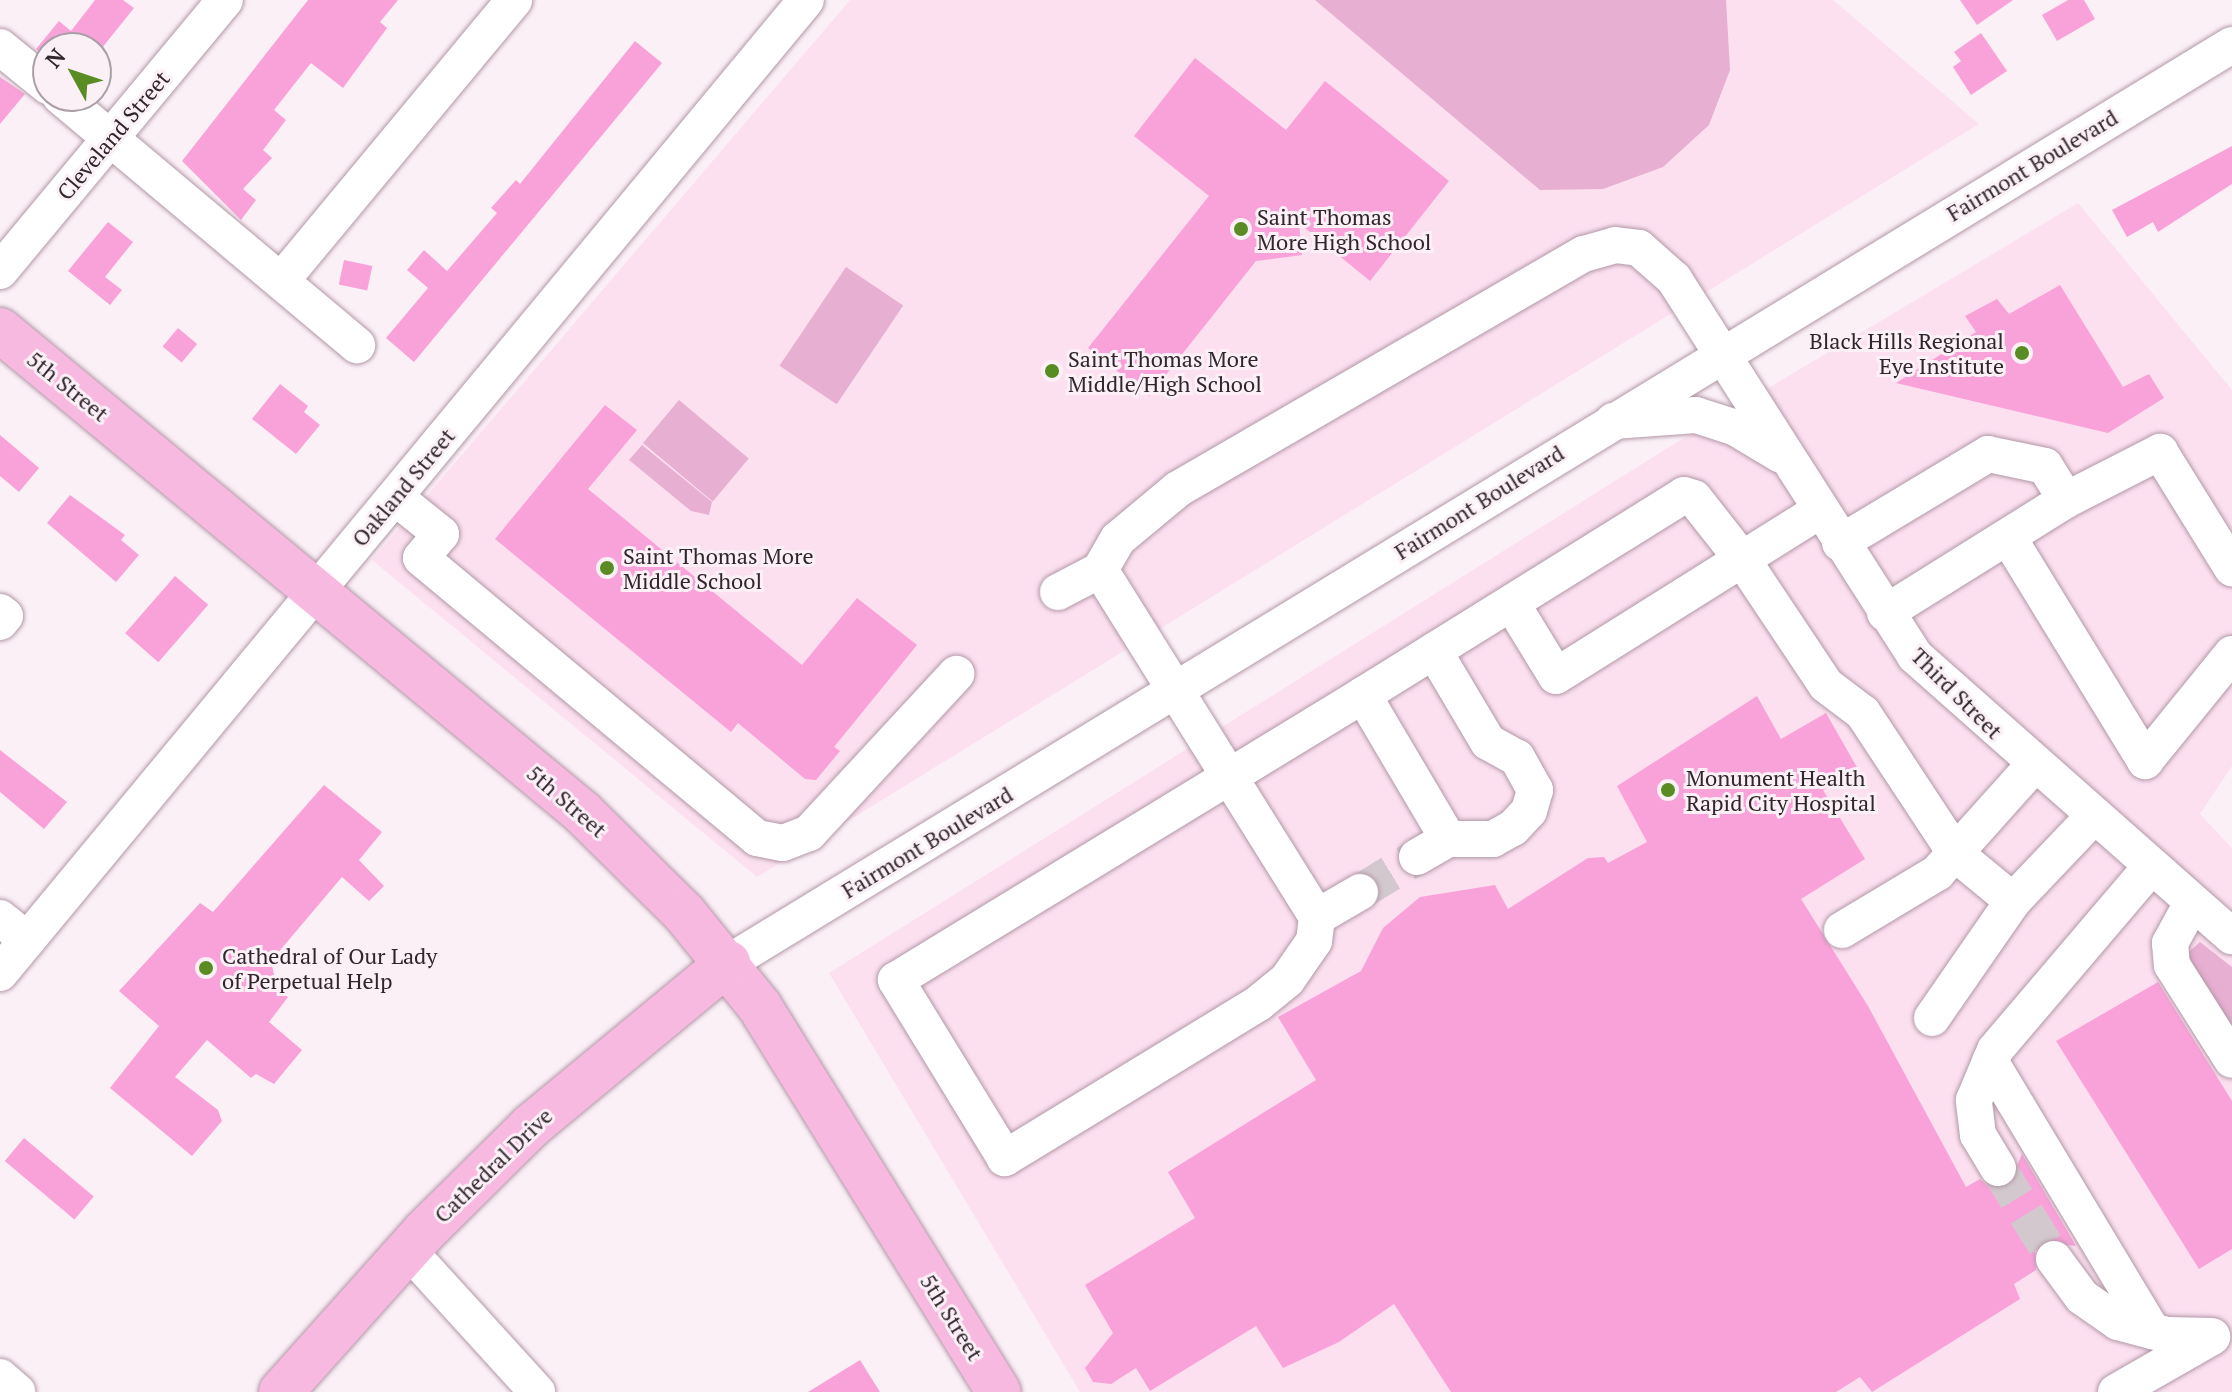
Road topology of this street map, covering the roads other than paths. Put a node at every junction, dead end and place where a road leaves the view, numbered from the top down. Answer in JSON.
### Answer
{"nodes":[{"id":1,"x":225,"y":0,"type":"edge"},
{"id":2,"x":514,"y":0,"type":"edge"},
{"id":3,"x":806,"y":0,"type":"edge"},
{"id":4,"x":2232,"y":45,"type":"edge"},
{"id":5,"x":0,"y":47,"type":"edge"},
{"id":6,"x":32,"y":73,"type":"edge"},
{"id":7,"x":79,"y":112,"type":"edge"},
{"id":8,"x":111,"y":138,"type":"junction"},
{"id":9,"x":0,"y":271,"type":"edge"},
{"id":10,"x":281,"y":281,"type":"junction"},
{"id":11,"x":0,"y":330,"type":"edge"},
{"id":12,"x":357,"y":345,"type":"dead end"},
{"id":13,"x":1721,"y":352,"type":"junction"},
{"id":14,"x":1608,"y":422,"type":"junction"},
{"id":15,"x":1787,"y":459,"type":"junction"},
{"id":16,"x":395,"y":497,"type":"junction"},
{"id":17,"x":2066,"y":500,"type":"junction"},
{"id":18,"x":1819,"y":511,"type":"junction"},
{"id":19,"x":2008,"y":537,"type":"junction"},
{"id":20,"x":1840,"y":543,"type":"junction"},
{"id":21,"x":1742,"y":559,"type":"junction"},
{"id":22,"x":2232,"y":568,"type":"edge"},
{"id":23,"x":1100,"y":570,"type":"junction"},
{"id":24,"x":317,"y":591,"type":"junction"},
{"id":25,"x":1058,"y":592,"type":"dead end"},
{"id":26,"x":1512,"y":604,"type":"junction"},
{"id":27,"x":0,"y":612,"type":"edge"},
{"id":28,"x":1885,"y":613,"type":"junction"},
{"id":29,"x":0,"y":622,"type":"edge"},
{"id":30,"x":1434,"y":651,"type":"junction"},
{"id":31,"x":2232,"y":654,"type":"edge"},
{"id":32,"x":956,"y":674,"type":"dead end"},
{"id":33,"x":1173,"y":691,"type":"junction"},
{"id":34,"x":1363,"y":695,"type":"junction"},
{"id":35,"x":2034,"y":765,"type":"junction"},
{"id":36,"x":1233,"y":776,"type":"junction"},
{"id":37,"x":2093,"y":817,"type":"junction"},
{"id":38,"x":1448,"y":839,"type":"junction"},
{"id":39,"x":1956,"y":854,"type":"junction"},
{"id":40,"x":1417,"y":857,"type":"tunnel mouth"},
{"id":41,"x":2151,"y":867,"type":"junction"},
{"id":42,"x":1360,"y":892,"type":"tunnel mouth"},
{"id":43,"x":2013,"y":901,"type":"junction"},
{"id":44,"x":2192,"y":903,"type":"junction"},
{"id":45,"x":1317,"y":917,"type":"junction"},
{"id":46,"x":0,"y":918,"type":"edge"},
{"id":47,"x":1842,"y":930,"type":"dead end"},
{"id":48,"x":2232,"y":936,"type":"edge"},
{"id":49,"x":27,"y":940,"type":"junction"},
{"id":50,"x":728,"y":963,"type":"junction"},
{"id":51,"x":0,"y":973,"type":"edge"},
{"id":52,"x":1932,"y":1018,"type":"dead end"},
{"id":53,"x":2232,"y":1060,"type":"edge"},
{"id":54,"x":1990,"y":1061,"type":"junction"},
{"id":55,"x":1998,"y":1168,"type":"tunnel mouth"},
{"id":56,"x":408,"y":1250,"type":"junction"},
{"id":57,"x":2054,"y":1259,"type":"tunnel mouth"},
{"id":58,"x":2152,"y":1331,"type":"junction"},
{"id":59,"x":2222,"y":1331,"type":"edge"},
{"id":60,"x":0,"y":1377,"type":"edge"},
{"id":61,"x":17,"y":1392,"type":"edge"},
{"id":62,"x":281,"y":1392,"type":"edge"},
{"id":63,"x":537,"y":1392,"type":"edge"},
{"id":64,"x":999,"y":1392,"type":"edge"},
{"id":65,"x":2116,"y":1392,"type":"edge"}],
"edges":[{"from":1,"to":8,"type":"street","name":"Cleveland Street"},
{"from":2,"to":10,"type":"street"},
{"from":3,"to":16,"type":"street","name":"Oakland Street"},
{"from":4,"to":13,"type":"street","name":"Fairmont Boulevard"},
{"from":5,"to":6,"type":"street"},
{"from":7,"to":8,"type":"street"},
{"from":8,"to":9,"type":"street","name":"Cleveland Street"},
{"from":8,"to":10,"type":"street"},
{"from":10,"to":12,"type":"street"},
{"from":11,"to":24,"type":"main road","name":"5th Street"},
{"from":13,"to":14,"type":"street","name":"Fairmont Boulevard"},
{"from":13,"to":15,"type":"street","name":"Third Street"},
{"from":13,"to":23,"type":"street","name":"Third Street"},
{"from":14,"to":15,"type":"street"},
{"from":14,"to":33,"type":"street","name":"Fairmont Boulevard"},
{"from":15,"to":18,"type":"street","name":"Third Street"},
{"from":16,"to":24,"type":"street","name":"Oakland Street"},
{"from":16,"to":32,"type":"street"},
{"from":17,"to":19,"type":"street"},
{"from":17,"to":20,"type":"street"},
{"from":17,"to":22,"type":"street"},
{"from":18,"to":20,"type":"street","name":"Third Street"},
{"from":18,"to":21,"type":"street"},
{"from":19,"to":28,"type":"street"},
{"from":19,"to":31,"type":"street"},
{"from":20,"to":28,"type":"street","name":"Third Street"},
{"from":21,"to":26,"type":"street"},
{"from":21,"to":26,"type":"street"},
{"from":21,"to":39,"type":"street"},
{"from":23,"to":25,"type":"street"},
{"from":23,"to":33,"type":"street"},
{"from":24,"to":49,"type":"street","name":"Oakland Street"},
{"from":24,"to":50,"type":"main road","name":"5th Street"},
{"from":26,"to":30,"type":"street"},
{"from":27,"to":29,"type":"street"},
{"from":28,"to":35,"type":"street","name":"Third Street"},
{"from":30,"to":34,"type":"street"},
{"from":30,"to":38,"type":"street"},
{"from":33,"to":36,"type":"street"},
{"from":33,"to":50,"type":"street","name":"Fairmont Boulevard"},
{"from":34,"to":36,"type":"street"},
{"from":34,"to":38,"type":"street"},
{"from":35,"to":37,"type":"street","name":"Third Street"},
{"from":35,"to":39,"type":"street"},
{"from":36,"to":45,"type":"street"},
{"from":36,"to":45,"type":"street"},
{"from":37,"to":41,"type":"street","name":"Third Street"},
{"from":37,"to":43,"type":"street"},
{"from":38,"to":40,"type":"street"},
{"from":39,"to":43,"type":"street"},
{"from":39,"to":47,"type":"street"},
{"from":41,"to":44,"type":"street","name":"Third Street"},
{"from":41,"to":54,"type":"street"},
{"from":42,"to":45,"type":"street"},
{"from":43,"to":52,"type":"street"},
{"from":44,"to":48,"type":"street","name":"Third Street"},
{"from":44,"to":53,"type":"street"},
{"from":46,"to":49,"type":"street"},
{"from":49,"to":51,"type":"street","name":"Oakland Street"},
{"from":50,"to":56,"type":"main road","name":"Cathedral Drive"},
{"from":50,"to":64,"type":"main road","name":"5th Street"},
{"from":54,"to":55,"type":"street"},
{"from":54,"to":58,"type":"street"},
{"from":56,"to":62,"type":"main road","name":"Cathedral Drive"},
{"from":56,"to":63,"type":"street"},
{"from":57,"to":58,"type":"street"},
{"from":58,"to":59,"type":"street"},
{"from":59,"to":65,"type":"street"},
{"from":60,"to":61,"type":"street"}]}
